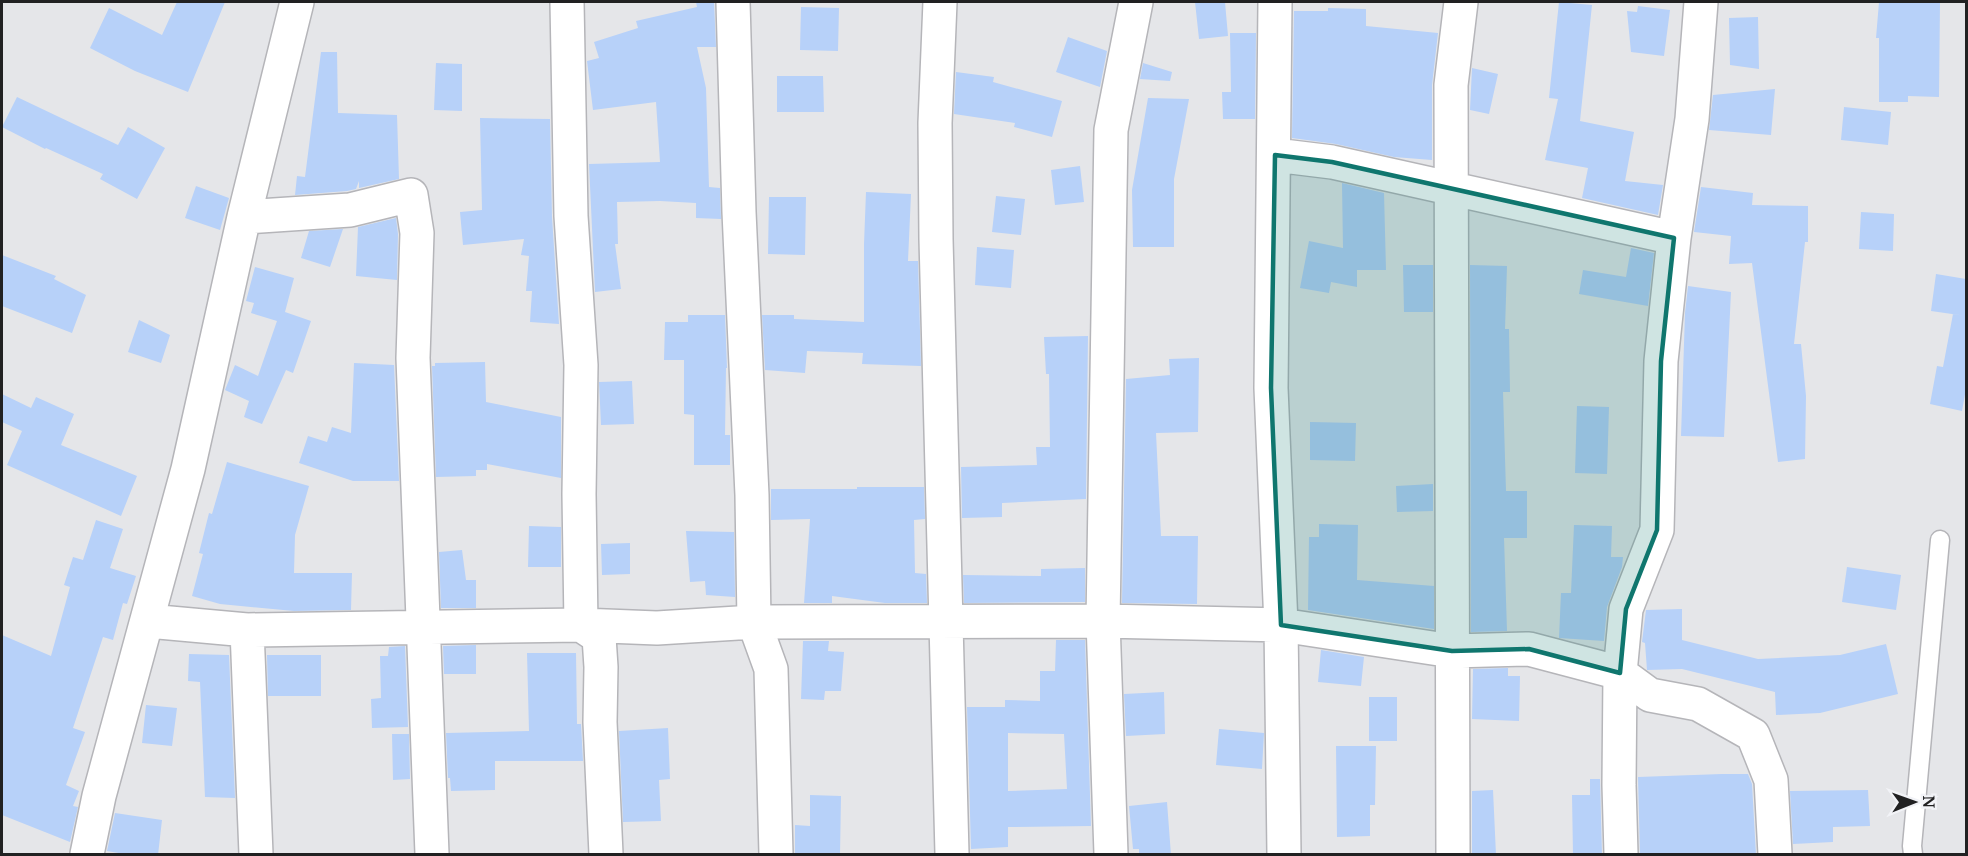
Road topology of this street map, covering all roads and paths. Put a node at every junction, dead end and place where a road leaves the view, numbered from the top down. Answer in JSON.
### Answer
{"nodes":[{"id":1,"x":297,"y":2,"type":"edge"},
{"id":2,"x":567,"y":2,"type":"edge"},
{"id":3,"x":733,"y":2,"type":"edge"},
{"id":4,"x":940,"y":2,"type":"edge"},
{"id":5,"x":1136,"y":2,"type":"edge"},
{"id":6,"x":1275,"y":2,"type":"edge"},
{"id":7,"x":1461,"y":2,"type":"edge"},
{"id":8,"x":1701,"y":2,"type":"edge"},
{"id":9,"x":1275,"y":155,"type":"junction"},
{"id":10,"x":1451,"y":188,"type":"junction"},
{"id":11,"x":244,"y":216,"type":"junction"},
{"id":12,"x":1674,"y":238,"type":"junction"},
{"id":13,"x":1940,"y":540,"type":"dead end"},
{"id":14,"x":148,"y":621,"type":"junction"},
{"id":15,"x":1103,"y":621,"type":"junction"},
{"id":16,"x":754,"y":622,"type":"junction"},
{"id":17,"x":946,"y":622,"type":"junction"},
{"id":18,"x":581,"y":625,"type":"junction"},
{"id":19,"x":1281,"y":625,"type":"junction"},
{"id":20,"x":422,"y":628,"type":"junction"},
{"id":21,"x":246,"y":630,"type":"junction"},
{"id":22,"x":1452,"y":651,"type":"junction"},
{"id":23,"x":1620,"y":673,"type":"junction"},
{"id":24,"x":87,"y":855,"type":"edge"},
{"id":25,"x":256,"y":855,"type":"edge"},
{"id":26,"x":432,"y":855,"type":"edge"},
{"id":27,"x":606,"y":855,"type":"edge"},
{"id":28,"x":776,"y":855,"type":"edge"},
{"id":29,"x":952,"y":855,"type":"edge"},
{"id":30,"x":1111,"y":855,"type":"edge"},
{"id":31,"x":1284,"y":855,"type":"edge"},
{"id":32,"x":1454,"y":855,"type":"edge"},
{"id":33,"x":1621,"y":855,"type":"edge"},
{"id":34,"x":1775,"y":855,"type":"edge"},
{"id":35,"x":1913,"y":855,"type":"edge"}],
"edges":[{"from":1,"to":11,"type":"street"},
{"from":2,"to":18,"type":"street"},
{"from":3,"to":16,"type":"street"},
{"from":4,"to":17,"type":"street"},
{"from":5,"to":15,"type":"street"},
{"from":6,"to":9,"type":"street"},
{"from":7,"to":10,"type":"street"},
{"from":8,"to":12,"type":"street"},
{"from":9,"to":10,"type":"street"},
{"from":9,"to":19,"type":"street"},
{"from":10,"to":12,"type":"street"},
{"from":10,"to":22,"type":"street"},
{"from":11,"to":14,"type":"street"},
{"from":11,"to":20,"type":"street"},
{"from":12,"to":23,"type":"street"},
{"from":13,"to":35,"type":"lane"},
{"from":14,"to":21,"type":"street"},
{"from":14,"to":24,"type":"street"},
{"from":15,"to":17,"type":"street"},
{"from":15,"to":19,"type":"street"},
{"from":15,"to":30,"type":"street"},
{"from":16,"to":17,"type":"street"},
{"from":16,"to":18,"type":"street"},
{"from":16,"to":28,"type":"street"},
{"from":17,"to":29,"type":"street"},
{"from":18,"to":20,"type":"street"},
{"from":18,"to":27,"type":"street"},
{"from":19,"to":22,"type":"street"},
{"from":19,"to":31,"type":"street"},
{"from":20,"to":21,"type":"street"},
{"from":20,"to":26,"type":"street"},
{"from":21,"to":25,"type":"street"},
{"from":22,"to":23,"type":"street"},
{"from":22,"to":32,"type":"street"},
{"from":23,"to":33,"type":"street"},
{"from":23,"to":34,"type":"street"}]}
